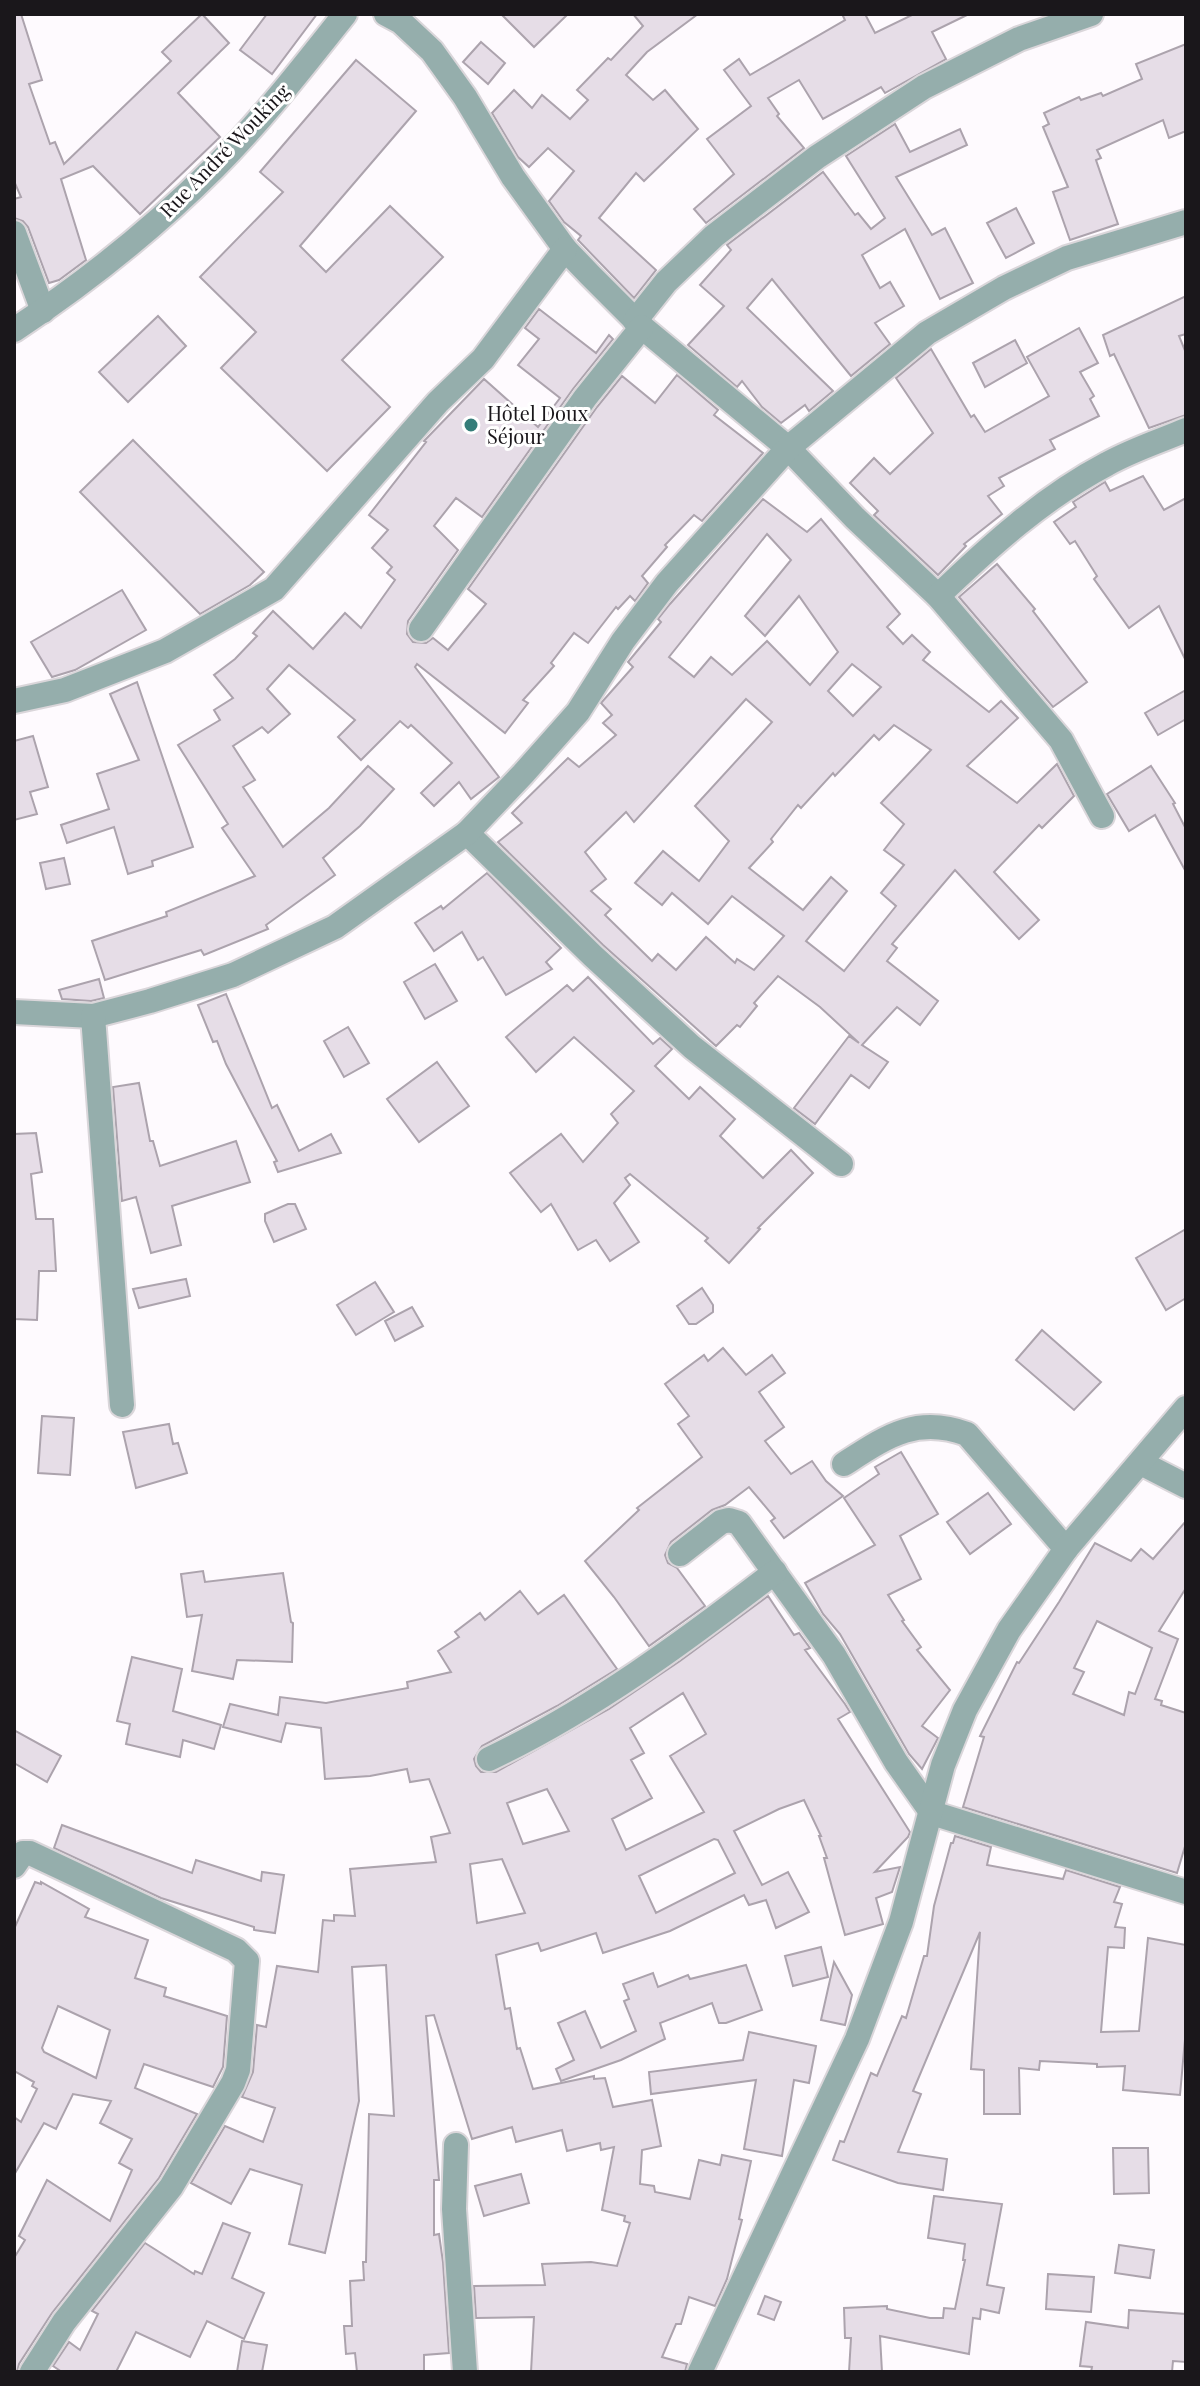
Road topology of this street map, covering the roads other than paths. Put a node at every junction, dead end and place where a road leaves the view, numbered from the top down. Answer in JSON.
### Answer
{"nodes":[{"id":1,"x":345,"y":14,"type":"edge"},
{"id":2,"x":386,"y":14,"type":"edge"},
{"id":3,"x":1091,"y":14,"type":"edge"},
{"id":4,"x":1186,"y":222,"type":"edge"},
{"id":5,"x":14,"y":233,"type":"edge"},
{"id":6,"x":565,"y":249,"type":"junction"},
{"id":7,"x":43,"y":311,"type":"junction"},
{"id":8,"x":639,"y":324,"type":"junction"},
{"id":9,"x":14,"y":330,"type":"edge"},
{"id":10,"x":1186,"y":430,"type":"edge"},
{"id":11,"x":788,"y":448,"type":"junction"},
{"id":12,"x":938,"y":596,"type":"junction"},
{"id":13,"x":421,"y":629,"type":"dead end"},
{"id":14,"x":14,"y":701,"type":"edge"},
{"id":15,"x":1102,"y":816,"type":"dead end"},
{"id":16,"x":467,"y":833,"type":"junction"},
{"id":17,"x":14,"y":1012,"type":"edge"},
{"id":18,"x":93,"y":1016,"type":"junction"},
{"id":19,"x":841,"y":1164,"type":"dead end"},
{"id":20,"x":122,"y":1405,"type":"dead end"},
{"id":21,"x":1186,"y":1408,"type":"edge"},
{"id":22,"x":1141,"y":1463,"type":"junction"},
{"id":23,"x":844,"y":1464,"type":"dead end"},
{"id":24,"x":1186,"y":1486,"type":"edge"},
{"id":25,"x":1066,"y":1549,"type":"junction"},
{"id":26,"x":680,"y":1554,"type":"dead end"},
{"id":27,"x":775,"y":1572,"type":"junction"},
{"id":28,"x":489,"y":1759,"type":"dead end"},
{"id":29,"x":932,"y":1813,"type":"junction"},
{"id":30,"x":14,"y":1866,"type":"edge"},
{"id":31,"x":1186,"y":1892,"type":"edge"},
{"id":32,"x":456,"y":2145,"type":"dead end"},
{"id":33,"x":32,"y":2372,"type":"edge"},
{"id":34,"x":465,"y":2372,"type":"edge"},
{"id":35,"x":700,"y":2372,"type":"edge"}],
"edges":[{"from":1,"to":7,"type":"street","name":"Rue André Wouking"},
{"from":2,"to":6,"type":"street"},
{"from":3,"to":8,"type":"street"},
{"from":4,"to":11,"type":"street"},
{"from":5,"to":7,"type":"street"},
{"from":6,"to":8,"type":"street"},
{"from":6,"to":14,"type":"street"},
{"from":7,"to":9,"type":"street","name":"Rue André Wouking"},
{"from":8,"to":11,"type":"street"},
{"from":8,"to":13,"type":"street"},
{"from":10,"to":12,"type":"street"},
{"from":11,"to":12,"type":"street"},
{"from":11,"to":16,"type":"street"},
{"from":12,"to":15,"type":"street"},
{"from":16,"to":18,"type":"street"},
{"from":16,"to":19,"type":"street"},
{"from":17,"to":18,"type":"street"},
{"from":18,"to":20,"type":"street"},
{"from":21,"to":22,"type":"street"},
{"from":22,"to":24,"type":"street"},
{"from":22,"to":25,"type":"street"},
{"from":23,"to":25,"type":"street"},
{"from":25,"to":29,"type":"street"},
{"from":26,"to":27,"type":"street"},
{"from":27,"to":28,"type":"street"},
{"from":27,"to":29,"type":"street"},
{"from":29,"to":31,"type":"street"},
{"from":29,"to":35,"type":"street"},
{"from":30,"to":33,"type":"street"},
{"from":32,"to":34,"type":"street"}]}
